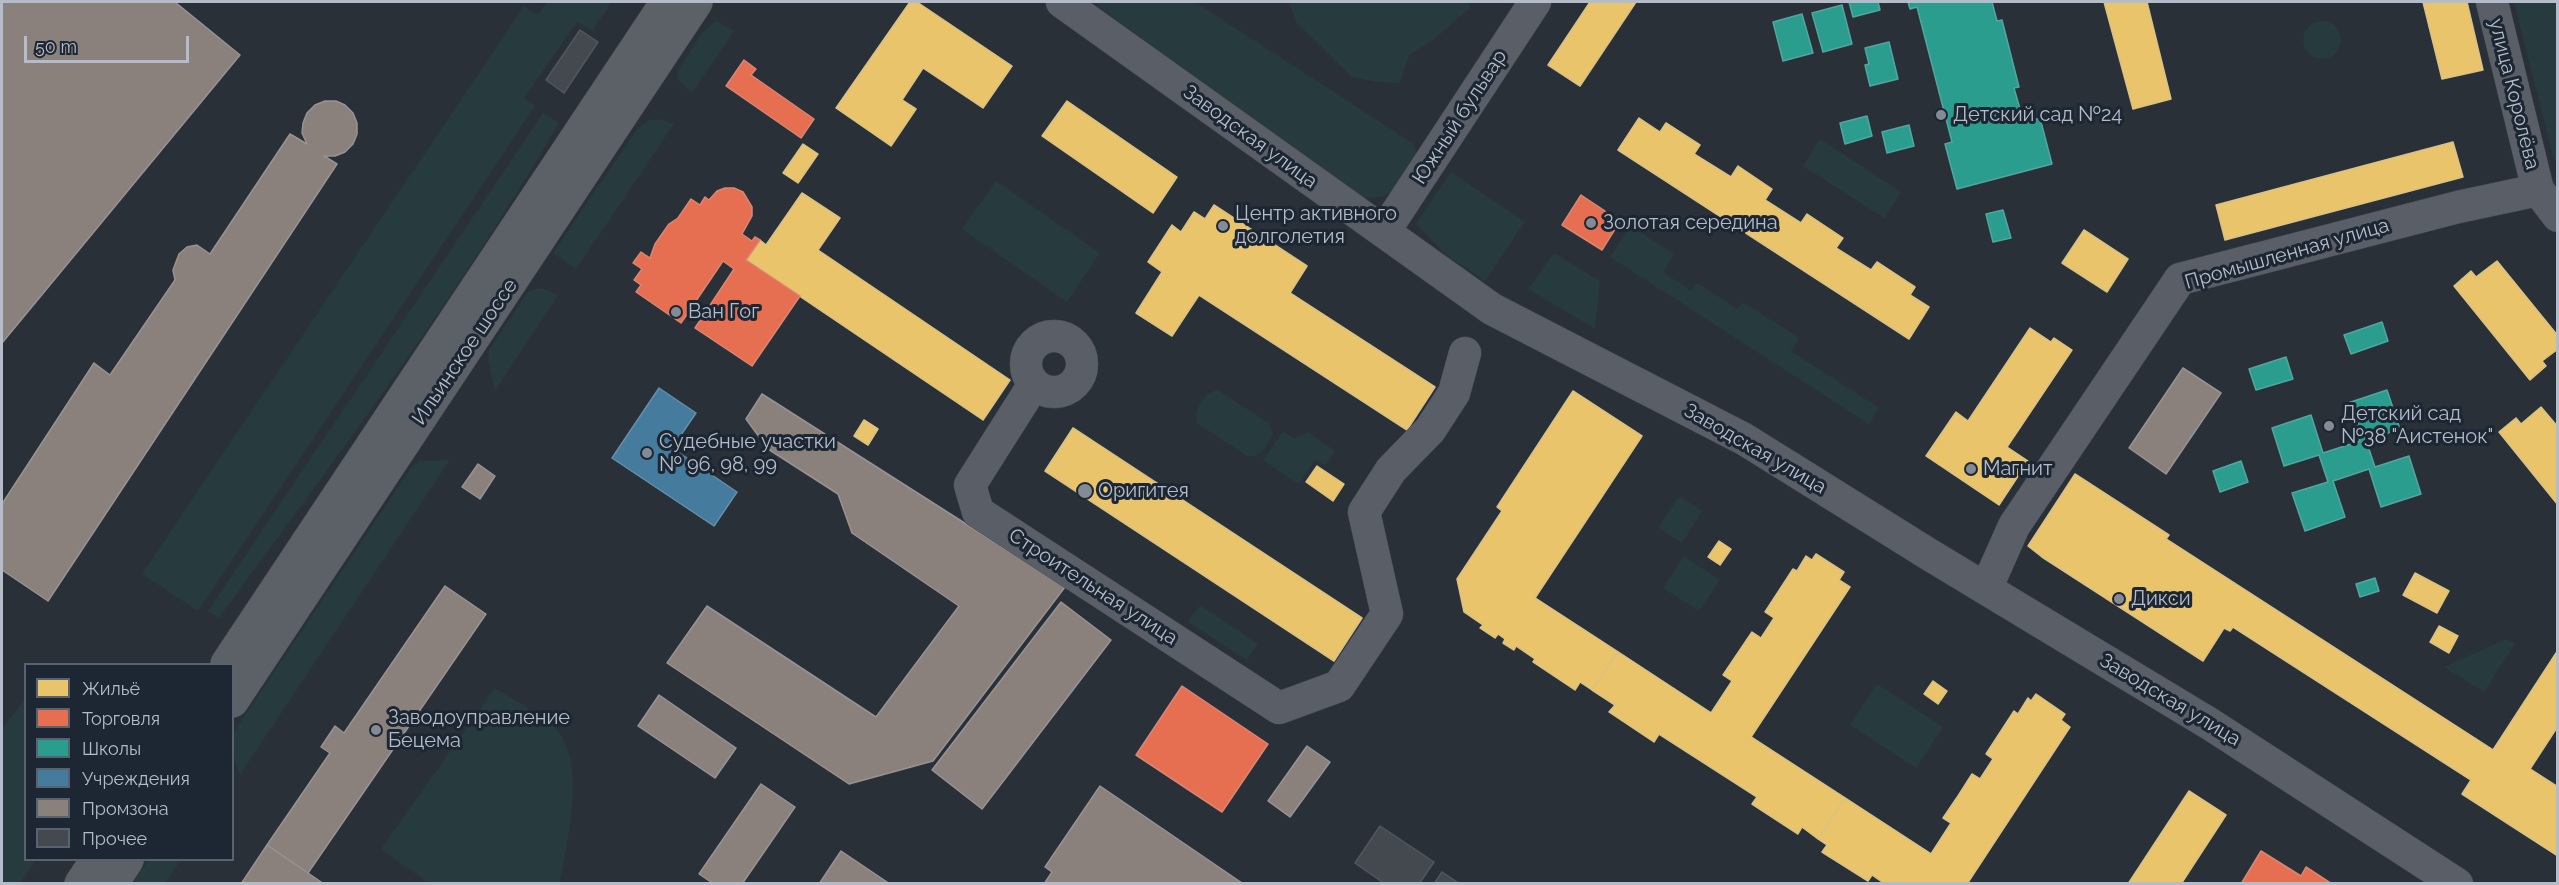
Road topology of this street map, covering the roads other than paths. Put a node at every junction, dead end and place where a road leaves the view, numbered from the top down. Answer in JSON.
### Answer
{"nodes":[{"id":1,"x":667,"y":2,"type":"edge"},
{"id":2,"x":696,"y":2,"type":"edge"},
{"id":3,"x":1062,"y":2,"type":"edge"},
{"id":4,"x":1535,"y":2,"type":"edge"},
{"id":5,"x":2492,"y":2,"type":"edge"},
{"id":6,"x":2538,"y":190,"type":"junction"},
{"id":7,"x":2558,"y":216,"type":"edge"},
{"id":8,"x":1384,"y":232,"type":"junction"},
{"id":9,"x":1465,"y":353,"type":"dead end"},
{"id":10,"x":1034,"y":384,"type":"dead end"},
{"id":11,"x":1986,"y":589,"type":"junction"},
{"id":12,"x":228,"y":663,"type":"edge"},
{"id":13,"x":234,"y":698,"type":"edge"},
{"id":14,"x":96,"y":861,"type":"edge"},
{"id":15,"x":126,"y":861,"type":"edge"},
{"id":16,"x":81,"y":884,"type":"edge"},
{"id":17,"x":111,"y":884,"type":"edge"},
{"id":18,"x":2457,"y":884,"type":"edge"}],
"edges":[{"from":1,"to":12,"type":"main road","name":"Ильинское шоссе"},
{"from":2,"to":13,"type":"main road","name":"Ильинское шоссе"},
{"from":3,"to":8,"type":"street","name":"Заводская улица"},
{"from":4,"to":8,"type":"street","name":"Южный бульвар"},
{"from":5,"to":6,"type":"street","name":"улица Королёва"},
{"from":6,"to":7,"type":"street","name":"улица Королёва"},
{"from":6,"to":11,"type":"street","name":"Промышленная улица"},
{"from":8,"to":11,"type":"street","name":"Заводская улица"},
{"from":9,"to":10,"type":"street","name":"Строительная улица"},
{"from":11,"to":18,"type":"street","name":"Заводская улица"},
{"from":14,"to":16,"type":"main road"},
{"from":15,"to":17,"type":"main road"}]}
